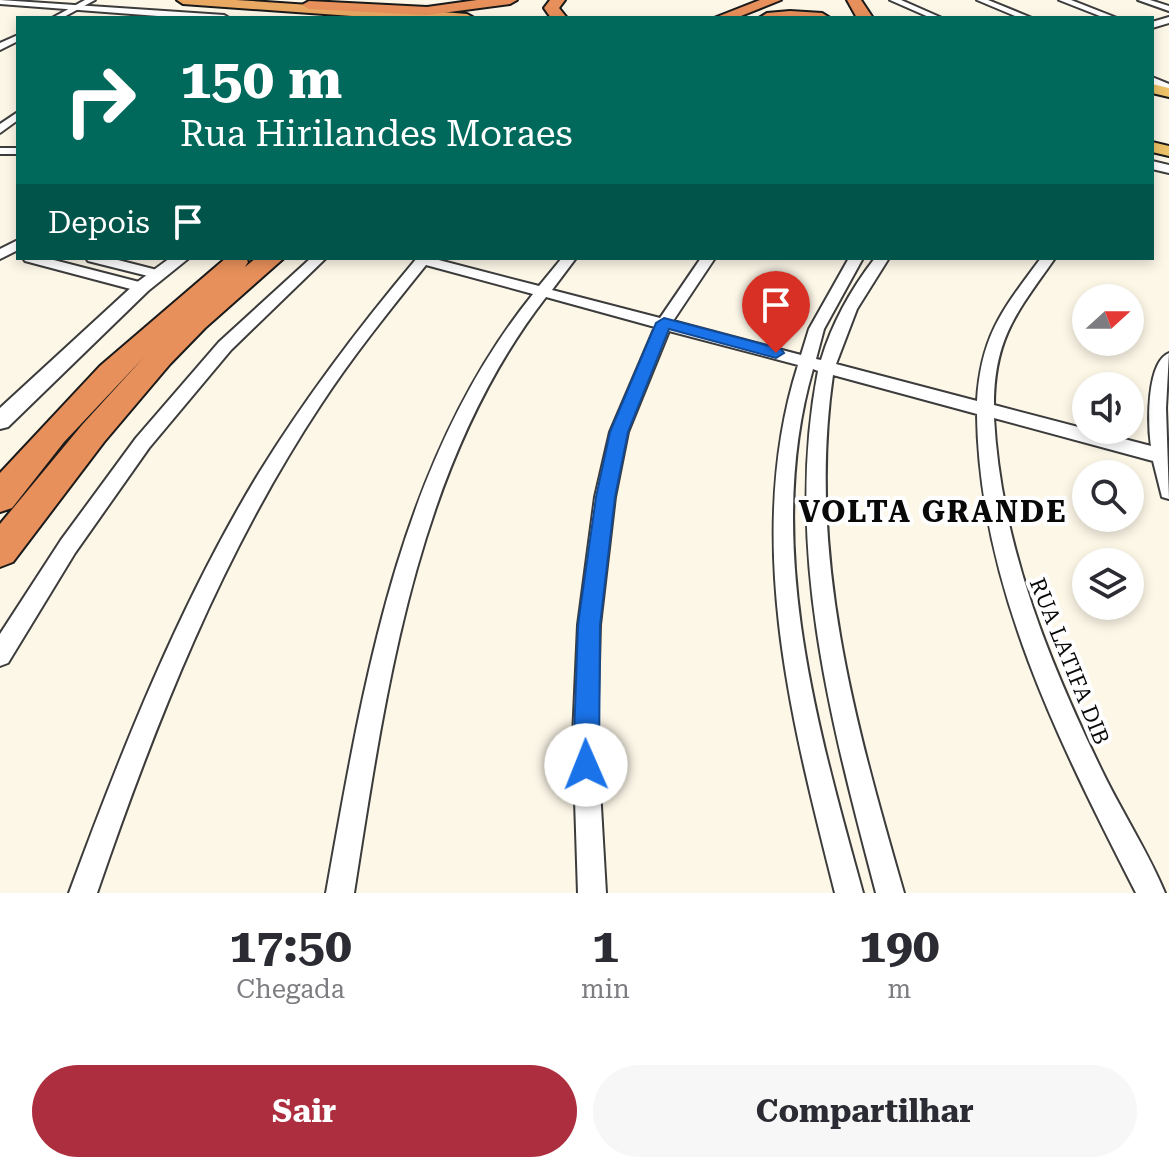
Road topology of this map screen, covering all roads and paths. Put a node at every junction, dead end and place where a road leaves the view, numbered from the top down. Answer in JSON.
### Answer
{"nodes":[{"id":1,"x":91,"y":0,"type":"edge"},
{"id":2,"x":183,"y":0,"type":"edge"},
{"id":3,"x":250,"y":0,"type":"edge"},
{"id":4,"x":510,"y":0,"type":"edge"},
{"id":5,"x":558,"y":0,"type":"edge"},
{"id":6,"x":774,"y":0,"type":"edge"},
{"id":7,"x":800,"y":0,"type":"edge"},
{"id":8,"x":894,"y":0,"type":"edge"},
{"id":9,"x":981,"y":0,"type":"edge"},
{"id":10,"x":1063,"y":0,"type":"edge"},
{"id":11,"x":1142,"y":0,"type":"edge"},
{"id":12,"x":0,"y":1,"type":"edge"},
{"id":13,"x":309,"y":5,"type":"junction"},
{"id":14,"x":78,"y":7,"type":"junction"},
{"id":15,"x":1169,"y":9,"type":"edge"},
{"id":16,"x":354,"y":12,"type":"junction"},
{"id":17,"x":144,"y":15,"type":"edge"},
{"id":18,"x":60,"y":16,"type":"edge"},
{"id":19,"x":171,"y":16,"type":"edge"},
{"id":20,"x":381,"y":16,"type":"edge"},
{"id":21,"x":408,"y":16,"type":"edge"},
{"id":22,"x":443,"y":16,"type":"edge"},
{"id":23,"x":557,"y":16,"type":"edge"},
{"id":24,"x":728,"y":16,"type":"edge"},
{"id":25,"x":756,"y":16,"type":"edge"},
{"id":26,"x":933,"y":16,"type":"edge"},
{"id":27,"x":1023,"y":16,"type":"edge"},
{"id":28,"x":1107,"y":16,"type":"edge"},
{"id":29,"x":16,"y":117,"type":"edge"},
{"id":30,"x":0,"y":130,"type":"edge"},
{"id":31,"x":38,"y":260,"type":"edge"},
{"id":32,"x":101,"y":260,"type":"edge"},
{"id":33,"x":179,"y":260,"type":"edge"},
{"id":34,"x":239,"y":260,"type":"edge"},
{"id":35,"x":270,"y":260,"type":"edge"},
{"id":36,"x":317,"y":260,"type":"edge"},
{"id":37,"x":423,"y":260,"type":"edge"},
{"id":38,"x":428,"y":260,"type":"edge"},
{"id":39,"x":567,"y":260,"type":"edge"},
{"id":40,"x":707,"y":260,"type":"edge"},
{"id":41,"x":855,"y":260,"type":"edge"},
{"id":42,"x":881,"y":260,"type":"edge"},
{"id":43,"x":1047,"y":260,"type":"edge"},
{"id":44,"x":160,"y":275,"type":"junction"},
{"id":45,"x":142,"y":287,"type":"junction"},
{"id":46,"x":539,"y":290,"type":"junction"},
{"id":47,"x":664,"y":323,"type":"junction"},
{"id":48,"x":1169,"y":359,"type":"edge"},
{"id":49,"x":804,"y":360,"type":"junction"},
{"id":50,"x":827,"y":366,"type":"junction"},
{"id":51,"x":984,"y":408,"type":"junction"},
{"id":52,"x":0,"y":421,"type":"edge"},
{"id":53,"x":1160,"y":456,"type":"junction"},
{"id":54,"x":1169,"y":491,"type":"edge"},
{"id":55,"x":0,"y":498,"type":"edge"},
{"id":56,"x":0,"y":551,"type":"edge"},
{"id":57,"x":0,"y":655,"type":"edge"},
{"id":58,"x":83,"y":893,"type":"edge"},
{"id":59,"x":340,"y":893,"type":"edge"},
{"id":60,"x":592,"y":893,"type":"edge"},
{"id":61,"x":849,"y":893,"type":"edge"},
{"id":62,"x":890,"y":893,"type":"edge"},
{"id":63,"x":1151,"y":893,"type":"edge"}],
"edges":[{"from":1,"to":14,"type":"street"},
{"from":2,"to":16,"type":"highway"},
{"from":3,"to":13,"type":"highway"},
{"from":4,"to":13,"type":"highway"},
{"from":5,"to":23,"type":"highway"},
{"from":6,"to":24,"type":"highway"},
{"from":7,"to":25,"type":"highway"},
{"from":8,"to":26,"type":"street"},
{"from":9,"to":27,"type":"street"},
{"from":10,"to":28,"type":"street"},
{"from":11,"to":15,"type":"street"},
{"from":12,"to":14,"type":"street"},
{"from":13,"to":22,"type":"highway"},
{"from":14,"to":17,"type":"street"},
{"from":14,"to":18,"type":"street"},
{"from":16,"to":20,"type":"highway"},
{"from":16,"to":21,"type":"highway"},
{"from":17,"to":19,"type":"street"},
{"from":29,"to":30,"type":"street"},
{"from":31,"to":45,"type":"street"},
{"from":32,"to":44,"type":"street"},
{"from":33,"to":44,"type":"street"},
{"from":34,"to":55,"type":"highway"},
{"from":35,"to":56,"type":"highway"},
{"from":36,"to":57,"type":"street"},
{"from":37,"to":58,"type":"street"},
{"from":38,"to":46,"type":"street"},
{"from":39,"to":46,"type":"street"},
{"from":40,"to":47,"type":"street"},
{"from":41,"to":49,"type":"street"},
{"from":42,"to":50,"type":"street"},
{"from":43,"to":51,"type":"street","name":"RUA LATIFA DIB"},
{"from":44,"to":45,"type":"street"},
{"from":45,"to":52,"type":"street"},
{"from":46,"to":47,"type":"street"},
{"from":46,"to":59,"type":"street"},
{"from":47,"to":49,"type":"street"},
{"from":47,"to":60,"type":"street"},
{"from":48,"to":53,"type":"street"},
{"from":49,"to":50,"type":"street"},
{"from":49,"to":61,"type":"street"},
{"from":50,"to":51,"type":"street"},
{"from":50,"to":62,"type":"street"},
{"from":51,"to":53,"type":"street"},
{"from":51,"to":63,"type":"street","name":"RUA LATIFA DIB"},
{"from":53,"to":54,"type":"street"}]}
